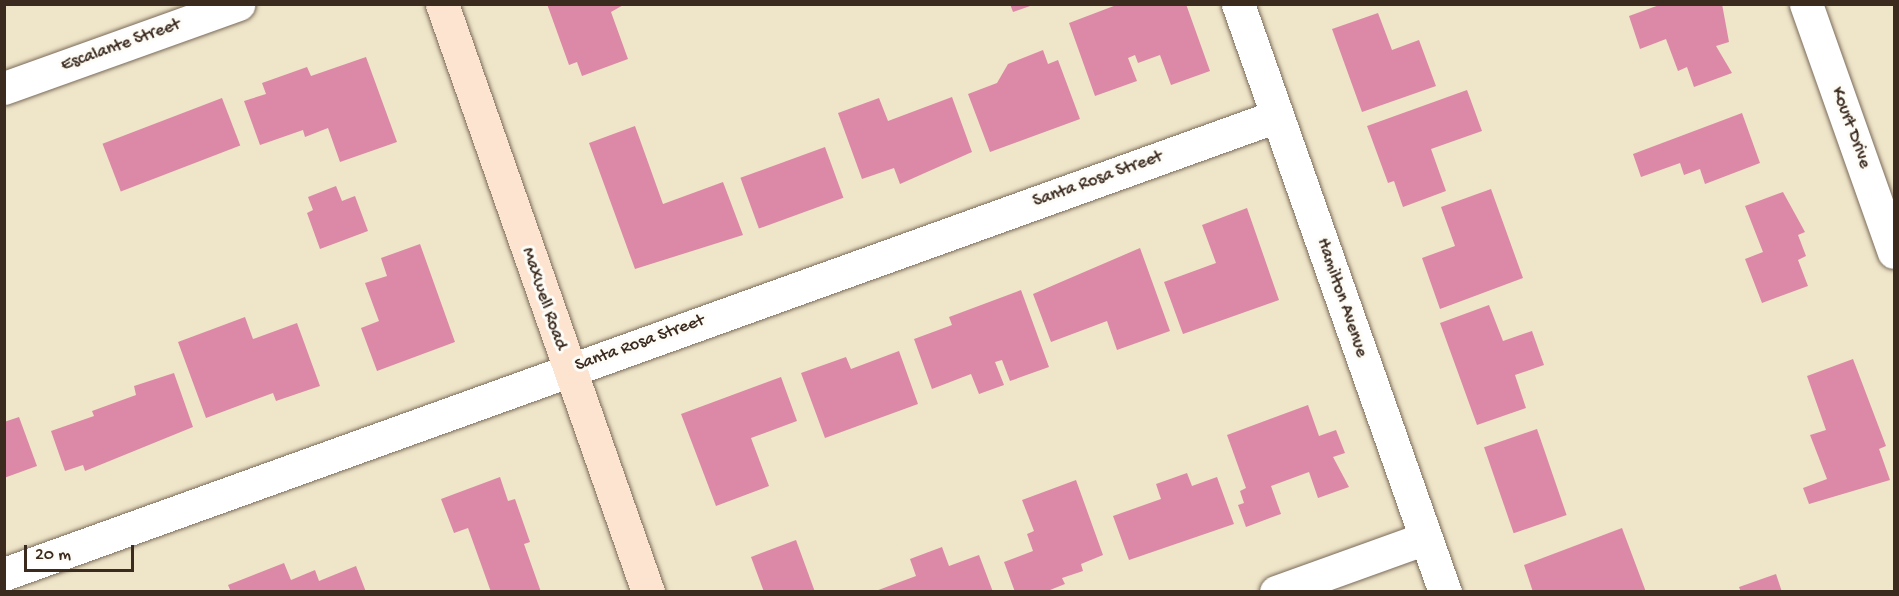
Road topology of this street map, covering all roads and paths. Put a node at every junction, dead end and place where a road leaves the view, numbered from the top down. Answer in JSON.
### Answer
{"nodes":[{"id":1,"x":238,"y":4,"type":"edge"},
{"id":2,"x":442,"y":4,"type":"edge"},
{"id":3,"x":1238,"y":4,"type":"edge"},
{"id":4,"x":1806,"y":4,"type":"edge"},
{"id":5,"x":4,"y":88,"type":"edge"},
{"id":6,"x":1277,"y":116,"type":"junction"},
{"id":7,"x":1885,"y":193,"type":"edge"},
{"id":8,"x":1894,"y":252,"type":"edge"},
{"id":9,"x":568,"y":370,"type":"junction"},
{"id":10,"x":1426,"y":538,"type":"junction"},
{"id":11,"x":4,"y":574,"type":"edge"},
{"id":12,"x":648,"y":591,"type":"edge"},
{"id":13,"x":1276,"y":591,"type":"edge"},
{"id":14,"x":1445,"y":591,"type":"edge"}],
"edges":[{"from":1,"to":5,"type":"street","name":"Escalante Street"},
{"from":2,"to":9,"type":"main road","name":"Maxwell Road"},
{"from":3,"to":6,"type":"street","name":"Hamilton Avenue"},
{"from":4,"to":7,"type":"street","name":"Kourt Drive"},
{"from":6,"to":9,"type":"street","name":"Santa Rosa Street"},
{"from":6,"to":10,"type":"street","name":"Hamilton Avenue"},
{"from":7,"to":8,"type":"street","name":"Kourt Drive"},
{"from":9,"to":11,"type":"street","name":"Santa Rosa Street"},
{"from":9,"to":12,"type":"main road","name":"Maxwell Road"},
{"from":10,"to":13,"type":"street"},
{"from":10,"to":14,"type":"street","name":"Hamilton Avenue"}]}
